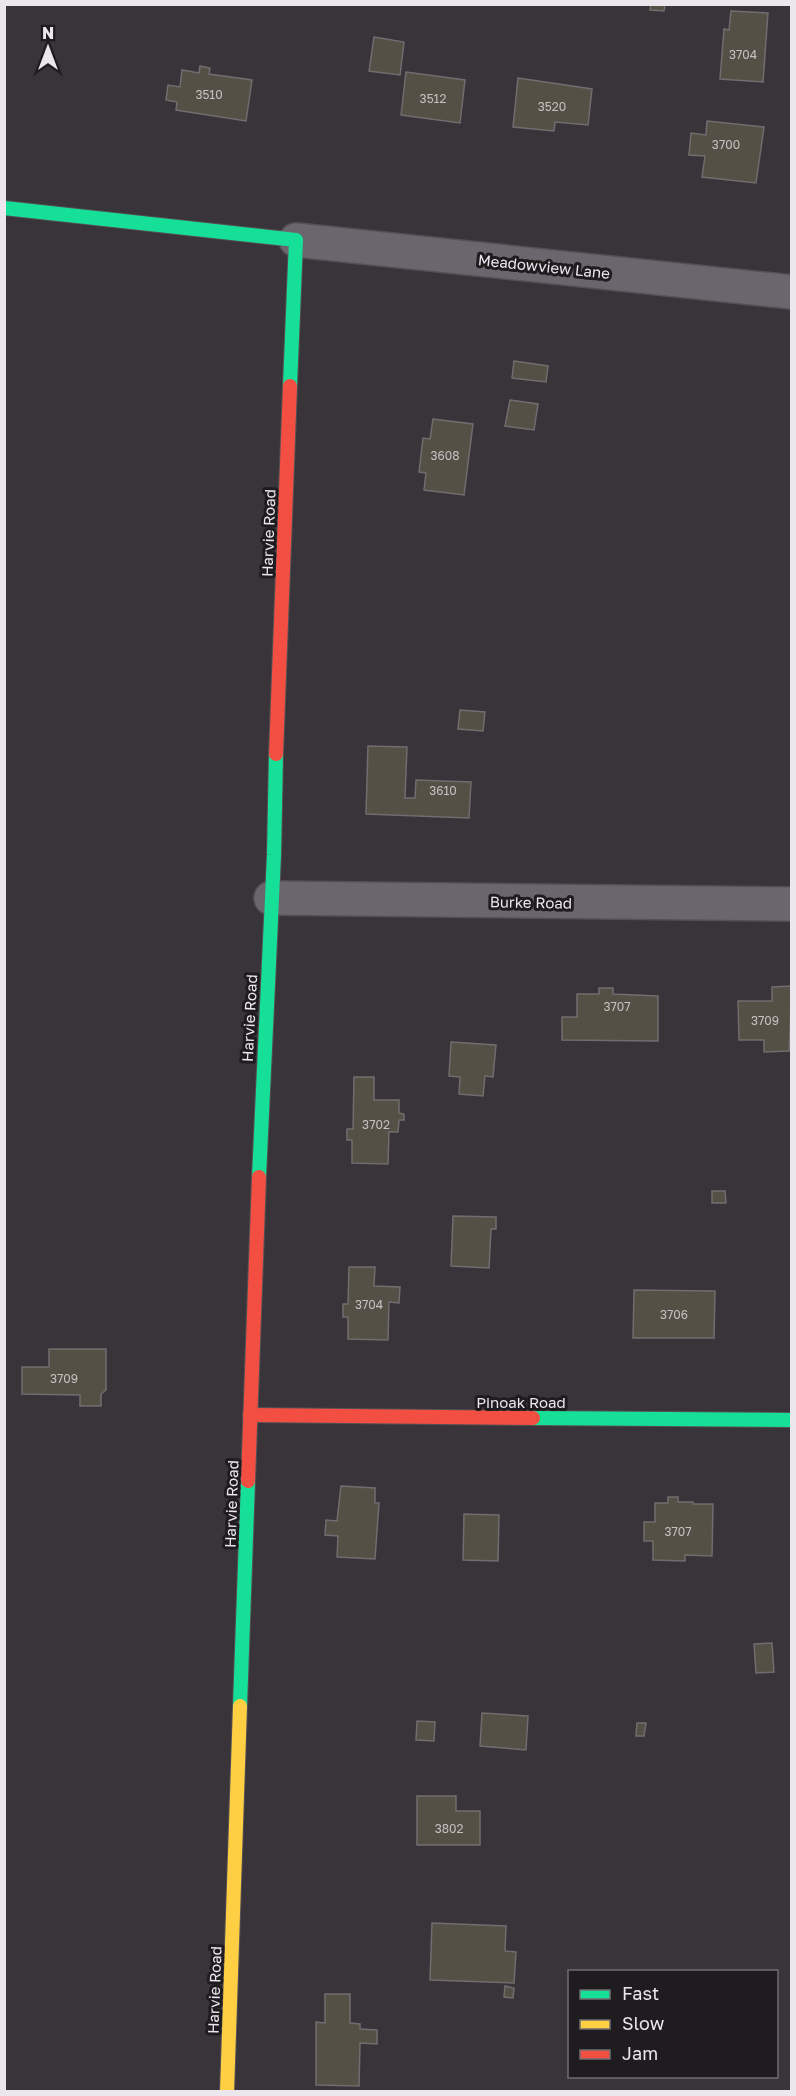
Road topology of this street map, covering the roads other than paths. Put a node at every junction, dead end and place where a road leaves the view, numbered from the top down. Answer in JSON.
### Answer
{"nodes":[{"id":1,"x":4,"y":207,"type":"edge"},
{"id":2,"x":296,"y":240,"type":"junction"},
{"id":3,"x":792,"y":292,"type":"edge"},
{"id":4,"x":271,"y":898,"type":"junction"},
{"id":5,"x":792,"y":904,"type":"edge"},
{"id":6,"x":250,"y":1415,"type":"junction"},
{"id":7,"x":792,"y":1420,"type":"edge"},
{"id":8,"x":227,"y":2091,"type":"edge"}],
"edges":[{"from":1,"to":2,"type":"street"},
{"from":2,"to":3,"type":"street","name":"Meadowview Lane"},
{"from":2,"to":4,"type":"street","name":"Harvie Road"},
{"from":4,"to":5,"type":"street","name":"Burke Road"},
{"from":4,"to":6,"type":"street","name":"Harvie Road"},
{"from":6,"to":7,"type":"street","name":"Pinoak Road"},
{"from":6,"to":8,"type":"street","name":"Harvie Road"}]}
